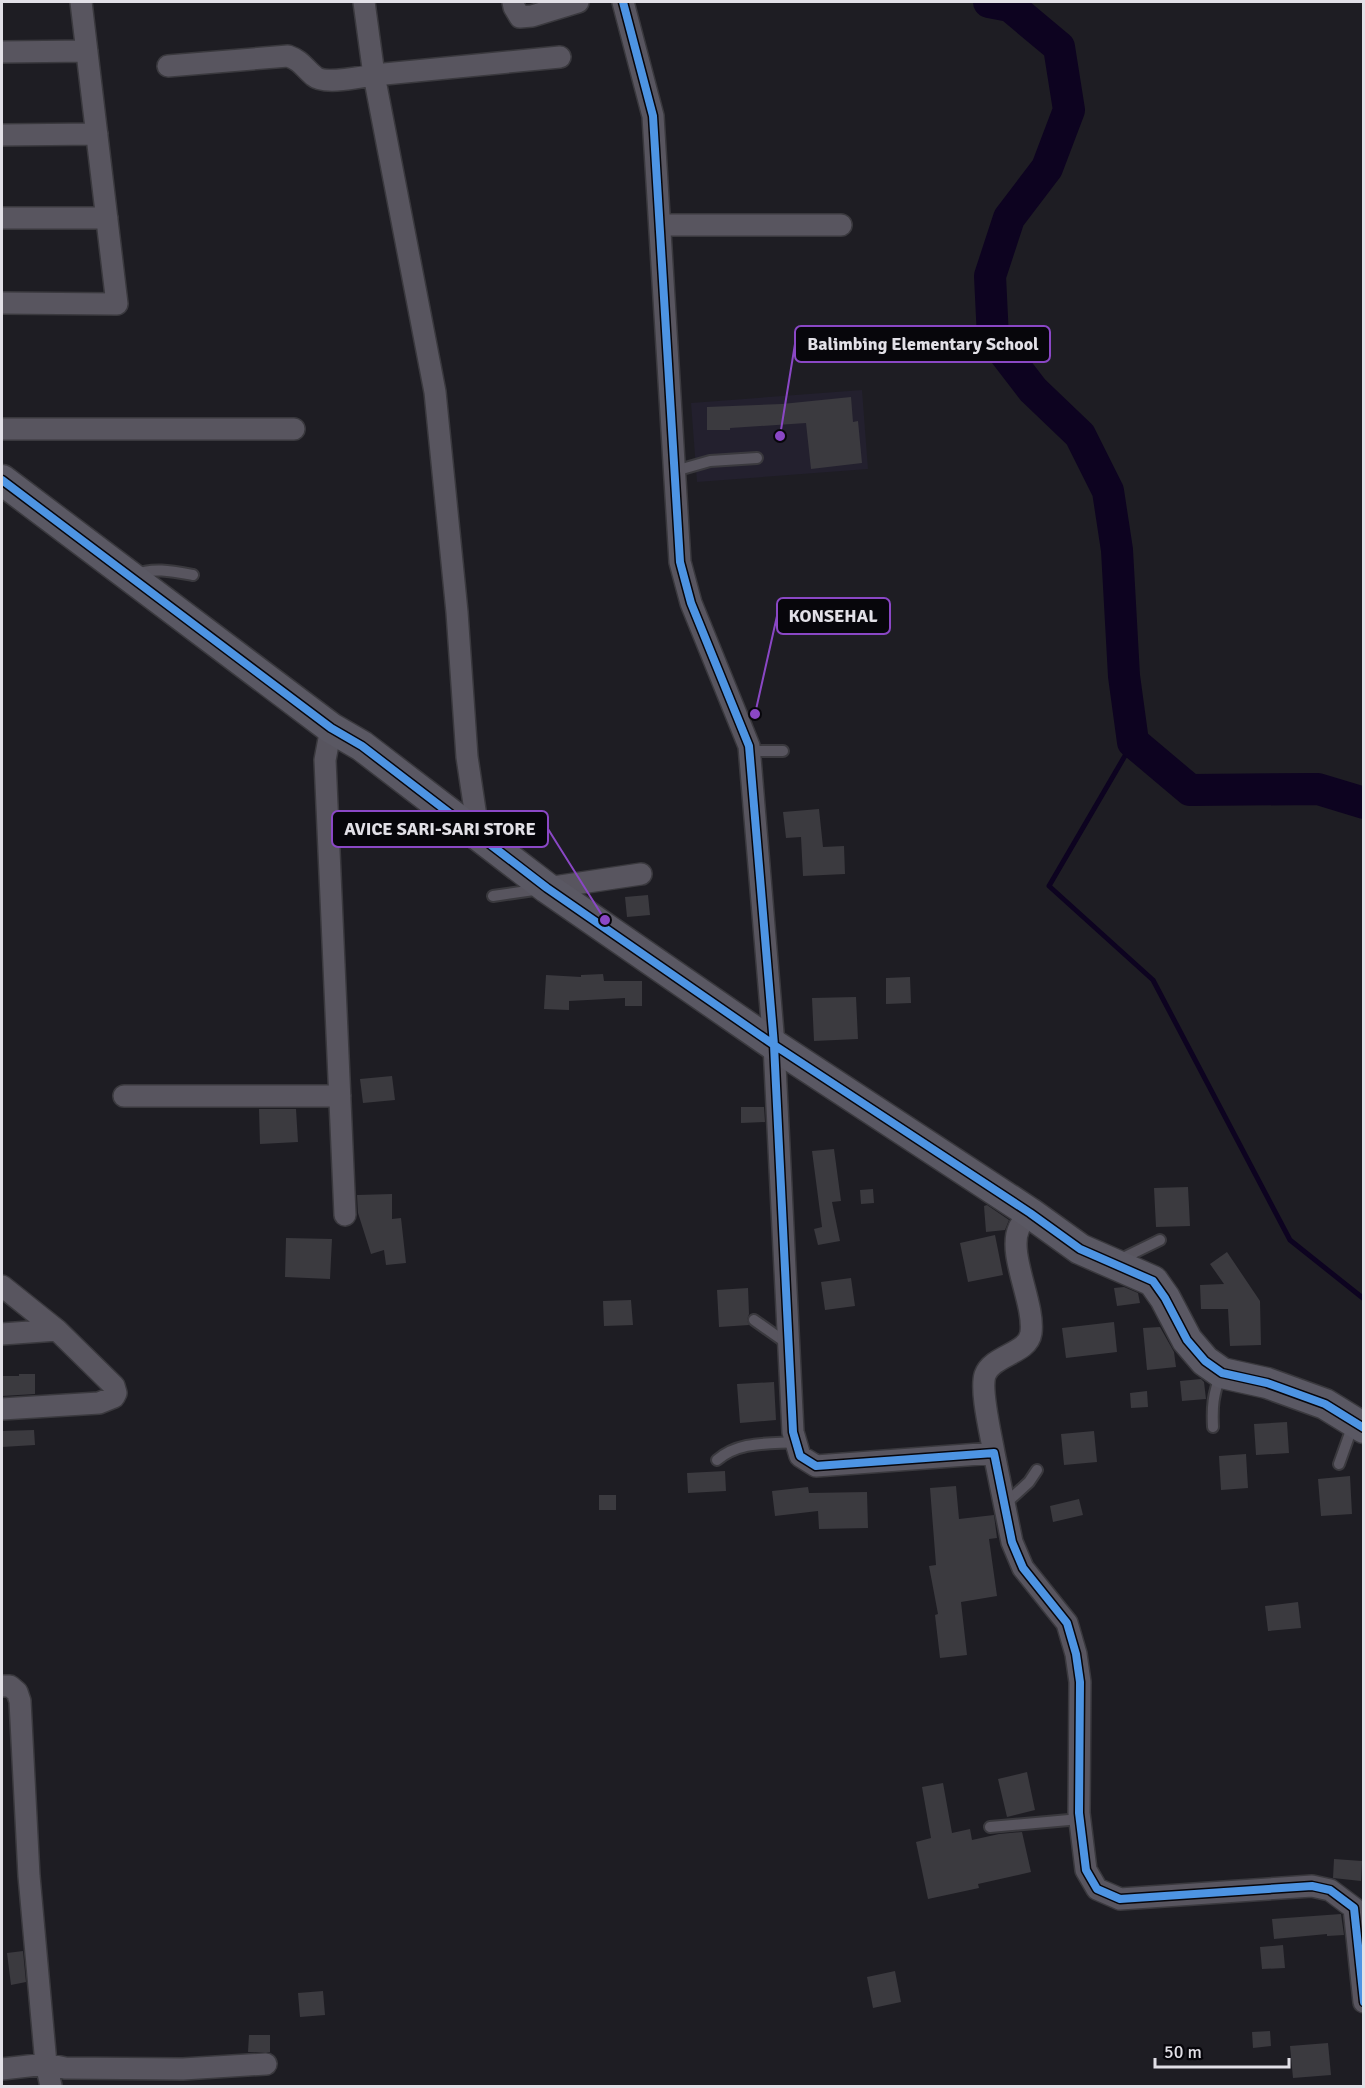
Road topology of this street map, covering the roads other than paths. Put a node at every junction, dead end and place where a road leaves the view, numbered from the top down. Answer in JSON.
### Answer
{"nodes":[{"id":1,"x":81,"y":2,"type":"edge"},
{"id":2,"x":363,"y":2,"type":"edge"},
{"id":3,"x":513,"y":2,"type":"edge"},
{"id":4,"x":578,"y":2,"type":"edge"},
{"id":5,"x":623,"y":2,"type":"edge"},
{"id":6,"x":87,"y":51,"type":"junction"},
{"id":7,"x":2,"y":52,"type":"edge"},
{"id":8,"x":560,"y":57,"type":"dead end"},
{"id":9,"x":168,"y":66,"type":"dead end"},
{"id":10,"x":374,"y":75,"type":"junction"},
{"id":11,"x":97,"y":134,"type":"junction"},
{"id":12,"x":2,"y":135,"type":"edge"},
{"id":13,"x":2,"y":218,"type":"edge"},
{"id":14,"x":107,"y":218,"type":"junction"},
{"id":15,"x":660,"y":225,"type":"junction"},
{"id":16,"x":841,"y":225,"type":"dead end"},
{"id":17,"x":2,"y":303,"type":"edge"},
{"id":18,"x":2,"y":429,"type":"edge"},
{"id":19,"x":294,"y":429,"type":"dead end"},
{"id":20,"x":757,"y":458,"type":"dead end"},
{"id":21,"x":675,"y":471,"type":"junction"},
{"id":22,"x":2,"y":480,"type":"edge"},
{"id":23,"x":193,"y":575,"type":"dead end"},
{"id":24,"x":131,"y":577,"type":"junction"},
{"id":25,"x":331,"y":728,"type":"junction"},
{"id":26,"x":783,"y":751,"type":"dead end"},
{"id":27,"x":749,"y":752,"type":"junction"},
{"id":28,"x":479,"y":837,"type":"junction"},
{"id":29,"x":641,"y":874,"type":"dead end"},
{"id":30,"x":547,"y":888,"type":"junction"},
{"id":31,"x":493,"y":896,"type":"dead end"},
{"id":32,"x":774,"y":1045,"type":"junction"},
{"id":33,"x":124,"y":1096,"type":"dead end"},
{"id":34,"x":340,"y":1096,"type":"junction"},
{"id":35,"x":1030,"y":1213,"type":"junction"},
{"id":36,"x":345,"y":1215,"type":"dead end"},
{"id":37,"x":1160,"y":1240,"type":"dead end"},
{"id":38,"x":1114,"y":1263,"type":"junction"},
{"id":39,"x":2,"y":1287,"type":"edge"},
{"id":40,"x":754,"y":1320,"type":"dead end"},
{"id":41,"x":57,"y":1330,"type":"junction"},
{"id":42,"x":2,"y":1334,"type":"edge"},
{"id":43,"x":789,"y":1344,"type":"junction"},
{"id":44,"x":1222,"y":1373,"type":"junction"},
{"id":45,"x":2,"y":1409,"type":"edge"},
{"id":46,"x":1359,"y":1425,"type":"edge"},
{"id":47,"x":1213,"y":1427,"type":"dead end"},
{"id":48,"x":796,"y":1442,"type":"junction"},
{"id":49,"x":994,"y":1453,"type":"junction"},
{"id":50,"x":717,"y":1460,"type":"dead end"},
{"id":51,"x":1339,"y":1464,"type":"dead end"},
{"id":52,"x":1037,"y":1470,"type":"dead end"},
{"id":53,"x":1004,"y":1504,"type":"junction"},
{"id":54,"x":2,"y":1686,"type":"edge"},
{"id":55,"x":1080,"y":1819,"type":"junction"},
{"id":56,"x":990,"y":1827,"type":"dead end"},
{"id":57,"x":1359,"y":1906,"type":"edge"},
{"id":58,"x":1364,"y":2002,"type":"edge"},
{"id":59,"x":46,"y":2064,"type":"junction"},
{"id":60,"x":266,"y":2064,"type":"dead end"},
{"id":61,"x":2,"y":2069,"type":"edge"},
{"id":62,"x":51,"y":2086,"type":"edge"}],
"edges":[{"from":1,"to":6,"type":"street"},
{"from":2,"to":10,"type":"street"},
{"from":3,"to":4,"type":"street"},
{"from":5,"to":15,"type":"street"},
{"from":6,"to":7,"type":"street"},
{"from":6,"to":11,"type":"street"},
{"from":8,"to":10,"type":"street"},
{"from":9,"to":10,"type":"street"},
{"from":10,"to":28,"type":"street"},
{"from":11,"to":12,"type":"street"},
{"from":11,"to":14,"type":"street"},
{"from":13,"to":14,"type":"street"},
{"from":14,"to":17,"type":"street"},
{"from":15,"to":16,"type":"street"},
{"from":15,"to":21,"type":"street"},
{"from":18,"to":19,"type":"street"},
{"from":20,"to":21,"type":"lane"},
{"from":21,"to":27,"type":"street"},
{"from":22,"to":24,"type":"street"},
{"from":23,"to":24,"type":"lane"},
{"from":24,"to":25,"type":"street"},
{"from":25,"to":28,"type":"street"},
{"from":25,"to":34,"type":"street"},
{"from":26,"to":27,"type":"lane"},
{"from":27,"to":32,"type":"street"},
{"from":28,"to":30,"type":"street"},
{"from":29,"to":30,"type":"street"},
{"from":30,"to":31,"type":"lane"},
{"from":30,"to":32,"type":"street"},
{"from":32,"to":35,"type":"street"},
{"from":32,"to":43,"type":"street"},
{"from":33,"to":34,"type":"street"},
{"from":34,"to":36,"type":"street"},
{"from":35,"to":38,"type":"street"},
{"from":35,"to":49,"type":"street"},
{"from":37,"to":38,"type":"lane"},
{"from":38,"to":44,"type":"street"},
{"from":39,"to":41,"type":"street"},
{"from":40,"to":43,"type":"lane"},
{"from":41,"to":42,"type":"street"},
{"from":41,"to":45,"type":"street"},
{"from":43,"to":48,"type":"street"},
{"from":44,"to":46,"type":"street"},
{"from":44,"to":47,"type":"lane"},
{"from":46,"to":51,"type":"lane"},
{"from":48,"to":49,"type":"street"},
{"from":48,"to":50,"type":"lane"},
{"from":49,"to":53,"type":"street"},
{"from":52,"to":53,"type":"lane"},
{"from":53,"to":55,"type":"street"},
{"from":54,"to":59,"type":"street"},
{"from":55,"to":56,"type":"lane"},
{"from":55,"to":57,"type":"street"},
{"from":57,"to":58,"type":"street"},
{"from":59,"to":60,"type":"street"},
{"from":59,"to":61,"type":"street"},
{"from":59,"to":62,"type":"street"}]}
